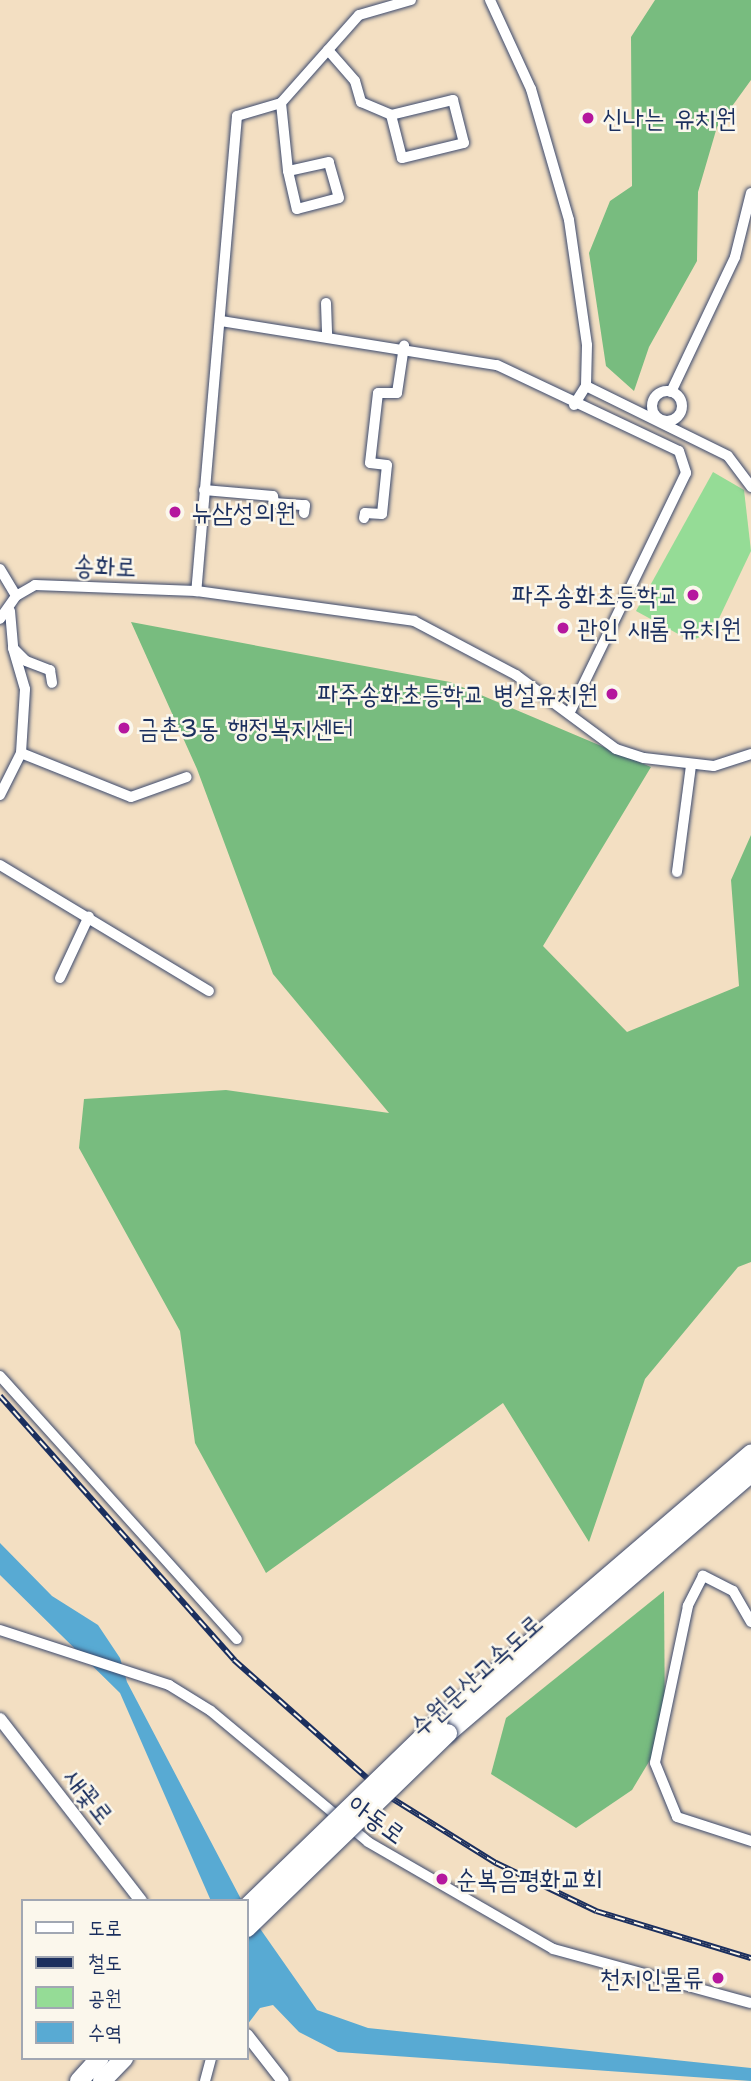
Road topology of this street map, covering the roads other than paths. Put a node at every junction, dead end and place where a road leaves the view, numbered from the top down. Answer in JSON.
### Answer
{"nodes":[{"id":1,"x":411,"y":0,"type":"edge"},
{"id":2,"x":490,"y":0,"type":"edge"},
{"id":3,"x":328,"y":50,"type":"junction"},
{"id":4,"x":281,"y":103,"type":"junction"},
{"id":5,"x":391,"y":115,"type":"junction"},
{"id":6,"x":288,"y":171,"type":"junction"},
{"id":7,"x":751,"y":193,"type":"edge"},
{"id":8,"x":326,"y":303,"type":"dead end"},
{"id":9,"x":221,"y":321,"type":"junction"},
{"id":10,"x":327,"y":337,"type":"junction"},
{"id":11,"x":404,"y":346,"type":"junction"},
{"id":12,"x":586,"y":386,"type":"junction"},
{"id":13,"x":671,"y":391,"type":"junction"},
{"id":14,"x":574,"y":405,"type":"junction"},
{"id":15,"x":660,"y":419,"type":"junction"},
{"id":16,"x":751,"y":487,"type":"edge"},
{"id":17,"x":204,"y":490,"type":"junction"},
{"id":18,"x":304,"y":513,"type":"dead end"},
{"id":19,"x":364,"y":518,"type":"dead end"},
{"id":20,"x":0,"y":569,"type":"edge"},
{"id":21,"x":13,"y":581,"type":"junction"},
{"id":22,"x":36,"y":584,"type":"junction"},
{"id":23,"x":196,"y":591,"type":"junction"},
{"id":24,"x":16,"y":596,"type":"junction"},
{"id":25,"x":10,"y":611,"type":"junction"},
{"id":26,"x":0,"y":619,"type":"edge"},
{"id":27,"x":13,"y":648,"type":"junction"},
{"id":28,"x":52,"y":683,"type":"dead end"},
{"id":29,"x":571,"y":710,"type":"junction"},
{"id":30,"x":21,"y":753,"type":"junction"},
{"id":31,"x":751,"y":754,"type":"edge"},
{"id":32,"x":691,"y":766,"type":"junction"},
{"id":33,"x":187,"y":777,"type":"dead end"},
{"id":34,"x":0,"y":795,"type":"edge"},
{"id":35,"x":0,"y":864,"type":"edge"},
{"id":36,"x":677,"y":872,"type":"dead end"},
{"id":37,"x":89,"y":916,"type":"junction"},
{"id":38,"x":60,"y":978,"type":"dead end"},
{"id":39,"x":209,"y":990,"type":"dead end"},
{"id":40,"x":0,"y":1376,"type":"edge"},
{"id":41,"x":751,"y":1454,"type":"edge"},
{"id":42,"x":751,"y":1473,"type":"edge"},
{"id":43,"x":751,"y":1622,"type":"edge"},
{"id":44,"x":0,"y":1630,"type":"edge"},
{"id":45,"x":237,"y":1639,"type":"dead end"},
{"id":46,"x":0,"y":1719,"type":"edge"},
{"id":47,"x":444,"y":1727,"type":"junction"},
{"id":48,"x":751,"y":1841,"type":"edge"},
{"id":49,"x":139,"y":1899,"type":"edge"},
{"id":50,"x":248,"y":1906,"type":"edge"},
{"id":51,"x":248,"y":1927,"type":"edge"},
{"id":52,"x":751,"y":2003,"type":"edge"},
{"id":53,"x":248,"y":2036,"type":"edge"},
{"id":54,"x":98,"y":2060,"type":"edge"},
{"id":55,"x":122,"y":2060,"type":"edge"},
{"id":56,"x":210,"y":2060,"type":"edge"},
{"id":57,"x":79,"y":2081,"type":"edge"},
{"id":58,"x":102,"y":2081,"type":"edge"},
{"id":59,"x":205,"y":2081,"type":"edge"},
{"id":60,"x":283,"y":2081,"type":"edge"}],
"edges":[{"from":1,"to":3,"type":"street"},
{"from":2,"to":12,"type":"street"},
{"from":3,"to":4,"type":"street"},
{"from":3,"to":5,"type":"street"},
{"from":4,"to":6,"type":"street"},
{"from":4,"to":9,"type":"street"},
{"from":5,"to":5,"type":"street"},
{"from":6,"to":6,"type":"street"},
{"from":7,"to":13,"type":"street"},
{"from":8,"to":10,"type":"street"},
{"from":9,"to":10,"type":"street"},
{"from":9,"to":17,"type":"street"},
{"from":10,"to":11,"type":"street"},
{"from":11,"to":14,"type":"street"},
{"from":11,"to":19,"type":"street"},
{"from":12,"to":14,"type":"street"},
{"from":12,"to":15,"type":"street"},
{"from":13,"to":15,"type":"street"},
{"from":13,"to":15,"type":"street"},
{"from":14,"to":29,"type":"street"},
{"from":15,"to":16,"type":"street"},
{"from":17,"to":18,"type":"street"},
{"from":17,"to":23,"type":"street"},
{"from":20,"to":21,"type":"street"},
{"from":21,"to":22,"type":"street"},
{"from":21,"to":24,"type":"street"},
{"from":22,"to":23,"type":"street","name":"송화로"},
{"from":22,"to":24,"type":"street","name":"송화로"},
{"from":23,"to":29,"type":"street","name":"송화로"},
{"from":24,"to":25,"type":"street"},
{"from":25,"to":26,"type":"street"},
{"from":25,"to":27,"type":"street"},
{"from":27,"to":28,"type":"street"},
{"from":27,"to":30,"type":"street"},
{"from":29,"to":32,"type":"street","name":"송화로"},
{"from":30,"to":33,"type":"street"},
{"from":30,"to":34,"type":"street"},
{"from":31,"to":32,"type":"street"},
{"from":32,"to":36,"type":"street"},
{"from":35,"to":37,"type":"street"},
{"from":37,"to":38,"type":"street"},
{"from":37,"to":39,"type":"street"},
{"from":40,"to":45,"type":"street"},
{"from":41,"to":47,"type":"highway","name":"수원문산고속도로"},
{"from":42,"to":47,"type":"highway","name":"수원문산고속도로"},
{"from":43,"to":48,"type":"street"},
{"from":44,"to":52,"type":"street","name":"아동로"},
{"from":46,"to":49,"type":"street","name":"새꽃로"},
{"from":47,"to":50,"type":"highway","name":"수원문산고속도로","bridge":true},
{"from":47,"to":51,"type":"highway","name":"수원문산고속도로","bridge":true},
{"from":53,"to":60,"type":"street"},
{"from":54,"to":57,"type":"highway"},
{"from":55,"to":58,"type":"highway"},
{"from":56,"to":59,"type":"street"}]}
